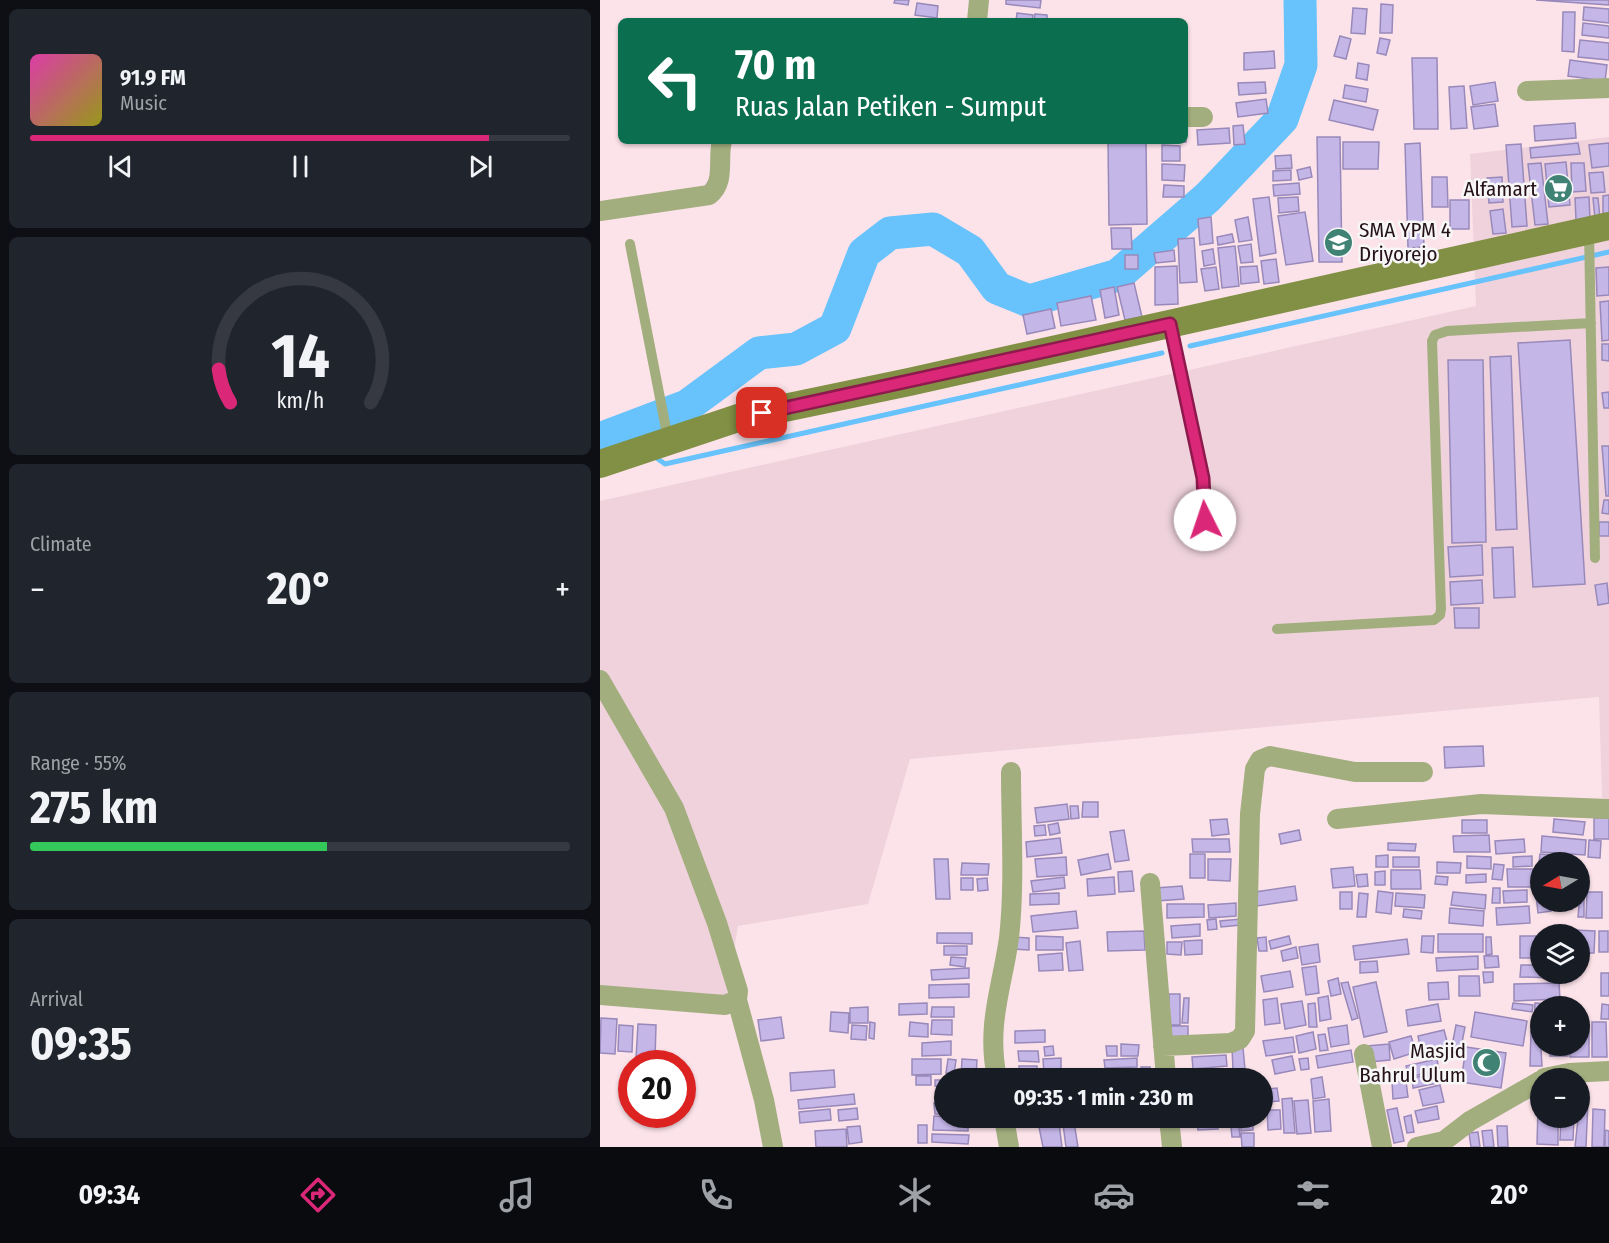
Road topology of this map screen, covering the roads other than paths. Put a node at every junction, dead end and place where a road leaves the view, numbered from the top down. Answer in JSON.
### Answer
{"nodes":[{"id":1,"x":979,"y":0,"type":"edge"},
{"id":2,"x":977,"y":18,"type":"edge"},
{"id":3,"x":1609,"y":88,"type":"edge"},
{"id":4,"x":1527,"y":91,"type":"dead end"},
{"id":5,"x":722,"y":144,"type":"edge"},
{"id":6,"x":600,"y":211,"type":"edge"},
{"id":7,"x":1599,"y":229,"type":"edge"},
{"id":8,"x":630,"y":244,"type":"dead end"},
{"id":9,"x":1591,"y":323,"type":"junction"},
{"id":10,"x":1170,"y":324,"type":"junction"},
{"id":11,"x":667,"y":432,"type":"junction"},
{"id":12,"x":600,"y":464,"type":"edge"},
{"id":13,"x":1205,"y":520,"type":"dead end"},
{"id":14,"x":1595,"y":558,"type":"dead end"},
{"id":15,"x":1277,"y":629,"type":"dead end"},
{"id":16,"x":600,"y":680,"type":"edge"},
{"id":17,"x":1011,"y":772,"type":"dead end"},
{"id":18,"x":1423,"y":772,"type":"dead end"},
{"id":19,"x":1609,"y":809,"type":"edge"},
{"id":20,"x":1337,"y":819,"type":"dead end"},
{"id":21,"x":1150,"y":883,"type":"dead end"},
{"id":22,"x":600,"y":996,"type":"edge"},
{"id":23,"x":737,"y":1000,"type":"junction"},
{"id":24,"x":1163,"y":1046,"type":"junction"},
{"id":25,"x":1364,"y":1054,"type":"dead end"},
{"id":26,"x":996,"y":1068,"type":"edge"},
{"id":27,"x":1165,"y":1068,"type":"edge"},
{"id":28,"x":1609,"y":1071,"type":"edge"},
{"id":29,"x":1590,"y":1072,"type":"edge"},
{"id":30,"x":1530,"y":1087,"type":"edge"},
{"id":31,"x":1006,"y":1128,"type":"edge"},
{"id":32,"x":1170,"y":1128,"type":"edge"},
{"id":33,"x":1460,"y":1139,"type":"edge"},
{"id":34,"x":773,"y":1147,"type":"edge"},
{"id":35,"x":1009,"y":1147,"type":"edge"},
{"id":36,"x":1172,"y":1147,"type":"edge"},
{"id":37,"x":1382,"y":1147,"type":"edge"},
{"id":38,"x":1417,"y":1147,"type":"edge"}],
"edges":[{"from":1,"to":2,"type":"street"},
{"from":3,"to":4,"type":"street"},
{"from":5,"to":6,"type":"street"},
{"from":7,"to":9,"type":"lane"},
{"from":7,"to":10,"type":"main road"},
{"from":8,"to":11,"type":"lane"},
{"from":9,"to":14,"type":"lane"},
{"from":9,"to":15,"type":"lane"},
{"from":10,"to":11,"type":"main road"},
{"from":10,"to":13,"type":"lane"},
{"from":11,"to":12,"type":"main road"},
{"from":16,"to":23,"type":"street"},
{"from":17,"to":26,"type":"street"},
{"from":18,"to":24,"type":"street"},
{"from":19,"to":20,"type":"street"},
{"from":21,"to":24,"type":"street"},
{"from":22,"to":23,"type":"street"},
{"from":23,"to":34,"type":"street"},
{"from":24,"to":27,"type":"street"},
{"from":25,"to":37,"type":"street"},
{"from":28,"to":29,"type":"street"},
{"from":30,"to":33,"type":"street"},
{"from":31,"to":35,"type":"street"},
{"from":32,"to":36,"type":"street"},
{"from":33,"to":38,"type":"street"}]}
